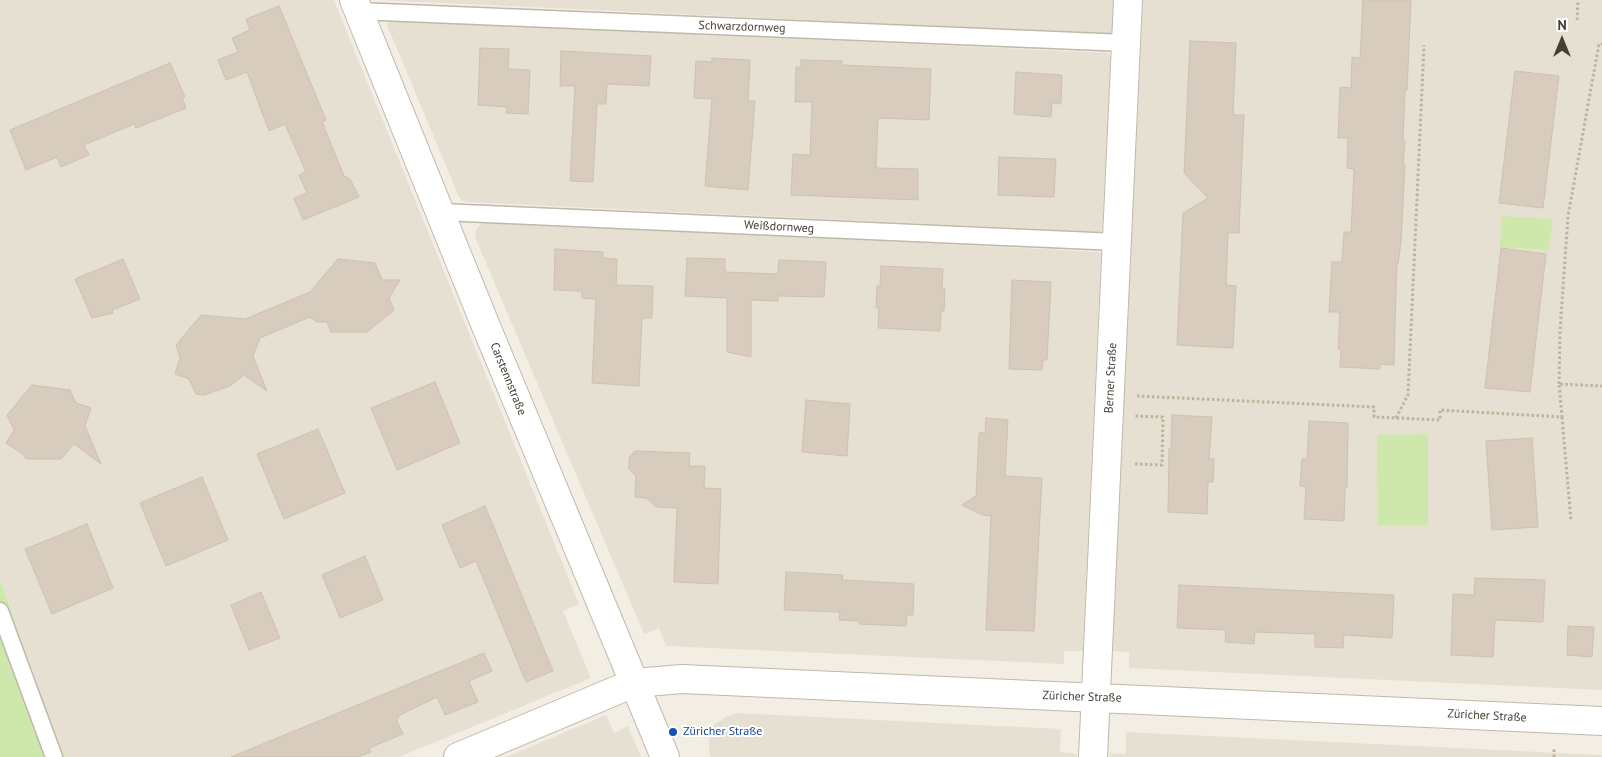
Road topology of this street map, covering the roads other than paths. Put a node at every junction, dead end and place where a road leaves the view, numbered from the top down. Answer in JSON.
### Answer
{"nodes":[{"id":1,"x":1128,"y":0,"type":"edge"},
{"id":2,"x":356,"y":5,"type":"edge"},
{"id":3,"x":1126,"y":43,"type":"junction"},
{"id":4,"x":441,"y":212,"type":"junction"},
{"id":5,"x":1117,"y":242,"type":"junction"},
{"id":6,"x":0,"y":610,"type":"edge"},
{"id":7,"x":634,"y":683,"type":"junction"},
{"id":8,"x":1096,"y":698,"type":"junction"},
{"id":9,"x":1602,"y":721,"type":"edge"},
{"id":10,"x":54,"y":757,"type":"edge"},
{"id":11,"x":458,"y":757,"type":"edge"},
{"id":12,"x":665,"y":757,"type":"edge"},
{"id":13,"x":1093,"y":757,"type":"edge"}],
"edges":[{"from":1,"to":3,"type":"street","name":"Berner Straße"},
{"from":2,"to":3,"type":"lane","name":"Schwarzdornweg"},
{"from":2,"to":4,"type":"street","name":"Carstennstraße"},
{"from":3,"to":5,"type":"street","name":"Berner Straße"},
{"from":4,"to":5,"type":"lane","name":"Weißdornweg"},
{"from":4,"to":7,"type":"street","name":"Carstennstraße"},
{"from":5,"to":8,"type":"street","name":"Berner Straße"},
{"from":6,"to":10,"type":"lane"},
{"from":7,"to":8,"type":"street","name":"Züricher Straße"},
{"from":7,"to":11,"type":"street","name":"Züricher Straße"},
{"from":7,"to":12,"type":"street","name":"Carstennstraße"},
{"from":8,"to":9,"type":"street","name":"Züricher Straße"},
{"from":8,"to":13,"type":"street","name":"Berner Straße"}]}
